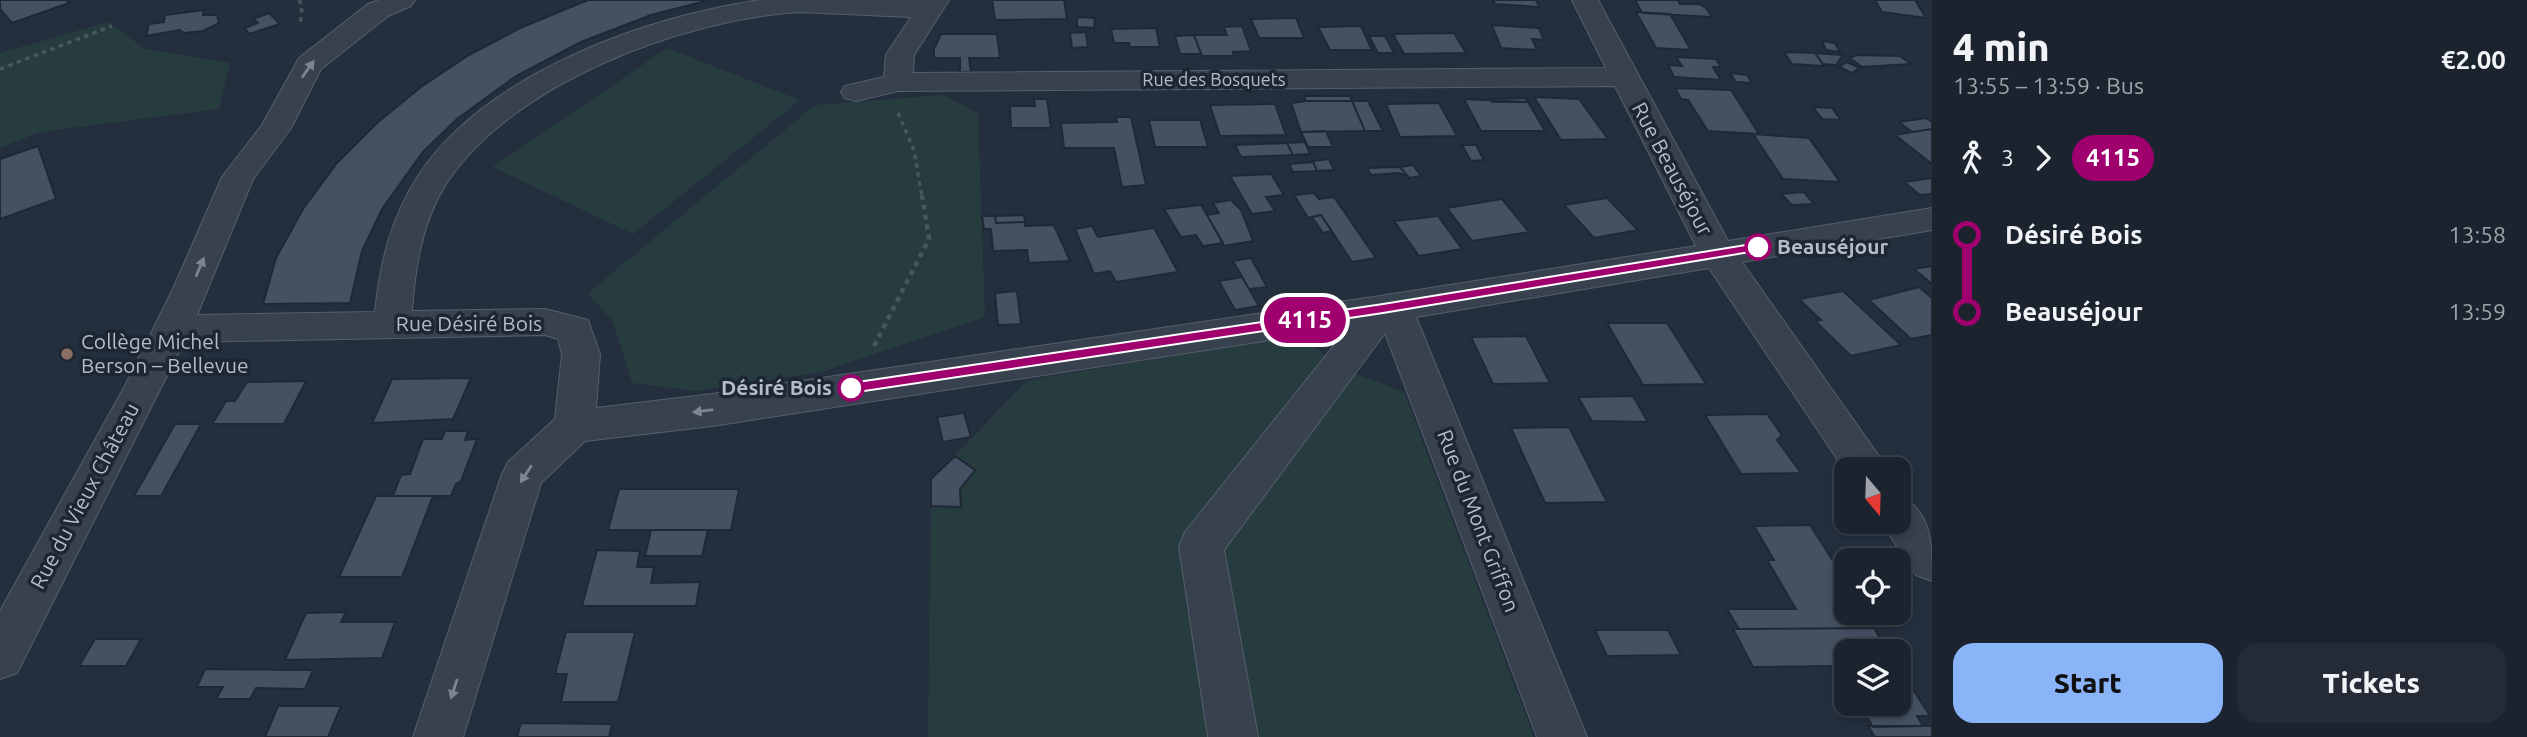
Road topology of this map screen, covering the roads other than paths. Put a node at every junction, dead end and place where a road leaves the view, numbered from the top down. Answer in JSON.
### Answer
{"nodes":[{"id":1,"x":402,"y":0,"type":"edge"},
{"id":2,"x":1585,"y":0,"type":"edge"},
{"id":3,"x":933,"y":5,"type":"edge"},
{"id":4,"x":1623,"y":77,"type":"junction"},
{"id":5,"x":898,"y":82,"type":"junction"},
{"id":6,"x":856,"y":92,"type":"dead end"},
{"id":7,"x":1932,"y":219,"type":"edge"},
{"id":8,"x":1718,"y":254,"type":"junction"},
{"id":9,"x":1388,"y":307,"type":"junction"},
{"id":10,"x":392,"y":325,"type":"junction"},
{"id":11,"x":171,"y":329,"type":"junction"},
{"id":12,"x":574,"y":426,"type":"junction"},
{"id":13,"x":1859,"y":457,"type":"edge"},
{"id":14,"x":1911,"y":531,"type":"edge"},
{"id":15,"x":1932,"y":561,"type":"edge"},
{"id":16,"x":0,"y":657,"type":"edge"},
{"id":17,"x":438,"y":737,"type":"edge"},
{"id":18,"x":1233,"y":737,"type":"edge"},
{"id":19,"x":1562,"y":737,"type":"edge"}],
"edges":[{"from":11,"to":1,"type":"street","name":"Rue du Vieux Château","one_way":true},
{"from":2,"to":4,"type":"street","name":"Rue Beauséjour"},
{"from":3,"to":5,"type":"street"},
{"from":3,"to":10,"type":"street"},
{"from":4,"to":5,"type":"street","name":"Rue des Bosquets"},
{"from":4,"to":8,"type":"street","name":"Rue Beauséjour"},
{"from":5,"to":6,"type":"street","name":"Rue des Bosquets"},
{"from":7,"to":8,"type":"street"},
{"from":8,"to":9,"type":"street"},
{"from":8,"to":13,"type":"street","name":"Rue Beauséjour"},
{"from":9,"to":12,"type":"street","one_way":true},
{"from":9,"to":18,"type":"street"},
{"from":9,"to":19,"type":"street","name":"Rue du Mont Griffon"},
{"from":10,"to":11,"type":"street","name":"Rue Désiré Bois"},
{"from":10,"to":12,"type":"street","name":"Rue Désiré Bois"},
{"from":11,"to":16,"type":"street","name":"Rue du Vieux Château"},
{"from":12,"to":17,"type":"street","one_way":true},
{"from":14,"to":15,"type":"street"}]}
